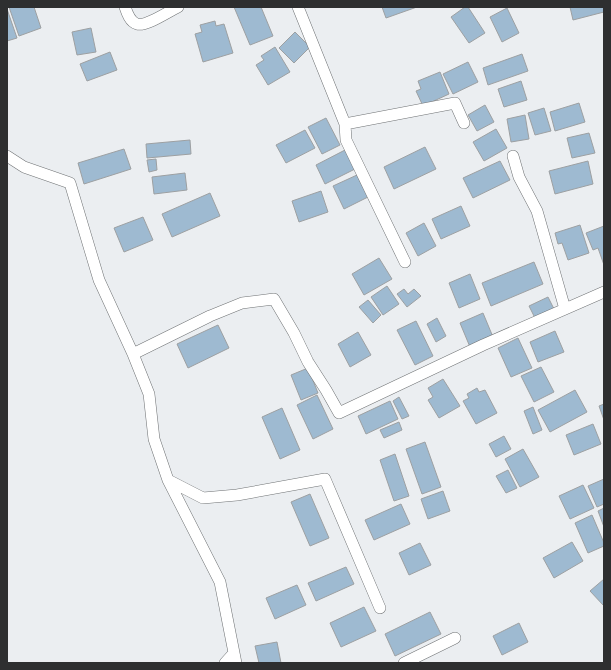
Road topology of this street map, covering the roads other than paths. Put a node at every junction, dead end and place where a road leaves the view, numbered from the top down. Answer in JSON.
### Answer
{"nodes":[{"id":1,"x":124,"y":7,"type":"edge"},
{"id":2,"x":178,"y":7,"type":"edge"},
{"id":3,"x":298,"y":7,"type":"edge"},
{"id":4,"x":464,"y":123,"type":"dead end"},
{"id":5,"x":345,"y":124,"type":"junction"},
{"id":6,"x":7,"y":156,"type":"edge"},
{"id":7,"x":513,"y":156,"type":"dead end"},
{"id":8,"x":405,"y":262,"type":"dead end"},
{"id":9,"x":604,"y":292,"type":"edge"},
{"id":10,"x":565,"y":309,"type":"junction"},
{"id":11,"x":133,"y":354,"type":"junction"},
{"id":12,"x":168,"y":480,"type":"junction"},
{"id":13,"x":380,"y":608,"type":"dead end"},
{"id":14,"x":455,"y":638,"type":"dead end"},
{"id":15,"x":235,"y":658,"type":"edge"},
{"id":16,"x":225,"y":663,"type":"edge"},
{"id":17,"x":404,"y":663,"type":"edge"}],
"edges":[{"from":1,"to":2,"type":"street"},
{"from":3,"to":5,"type":"street"},
{"from":4,"to":5,"type":"street"},
{"from":5,"to":8,"type":"street"},
{"from":6,"to":11,"type":"street"},
{"from":7,"to":10,"type":"street"},
{"from":9,"to":10,"type":"street"},
{"from":10,"to":11,"type":"street"},
{"from":11,"to":12,"type":"street"},
{"from":12,"to":13,"type":"street"},
{"from":12,"to":15,"type":"street"},
{"from":14,"to":17,"type":"street"},
{"from":15,"to":16,"type":"street"}]}
